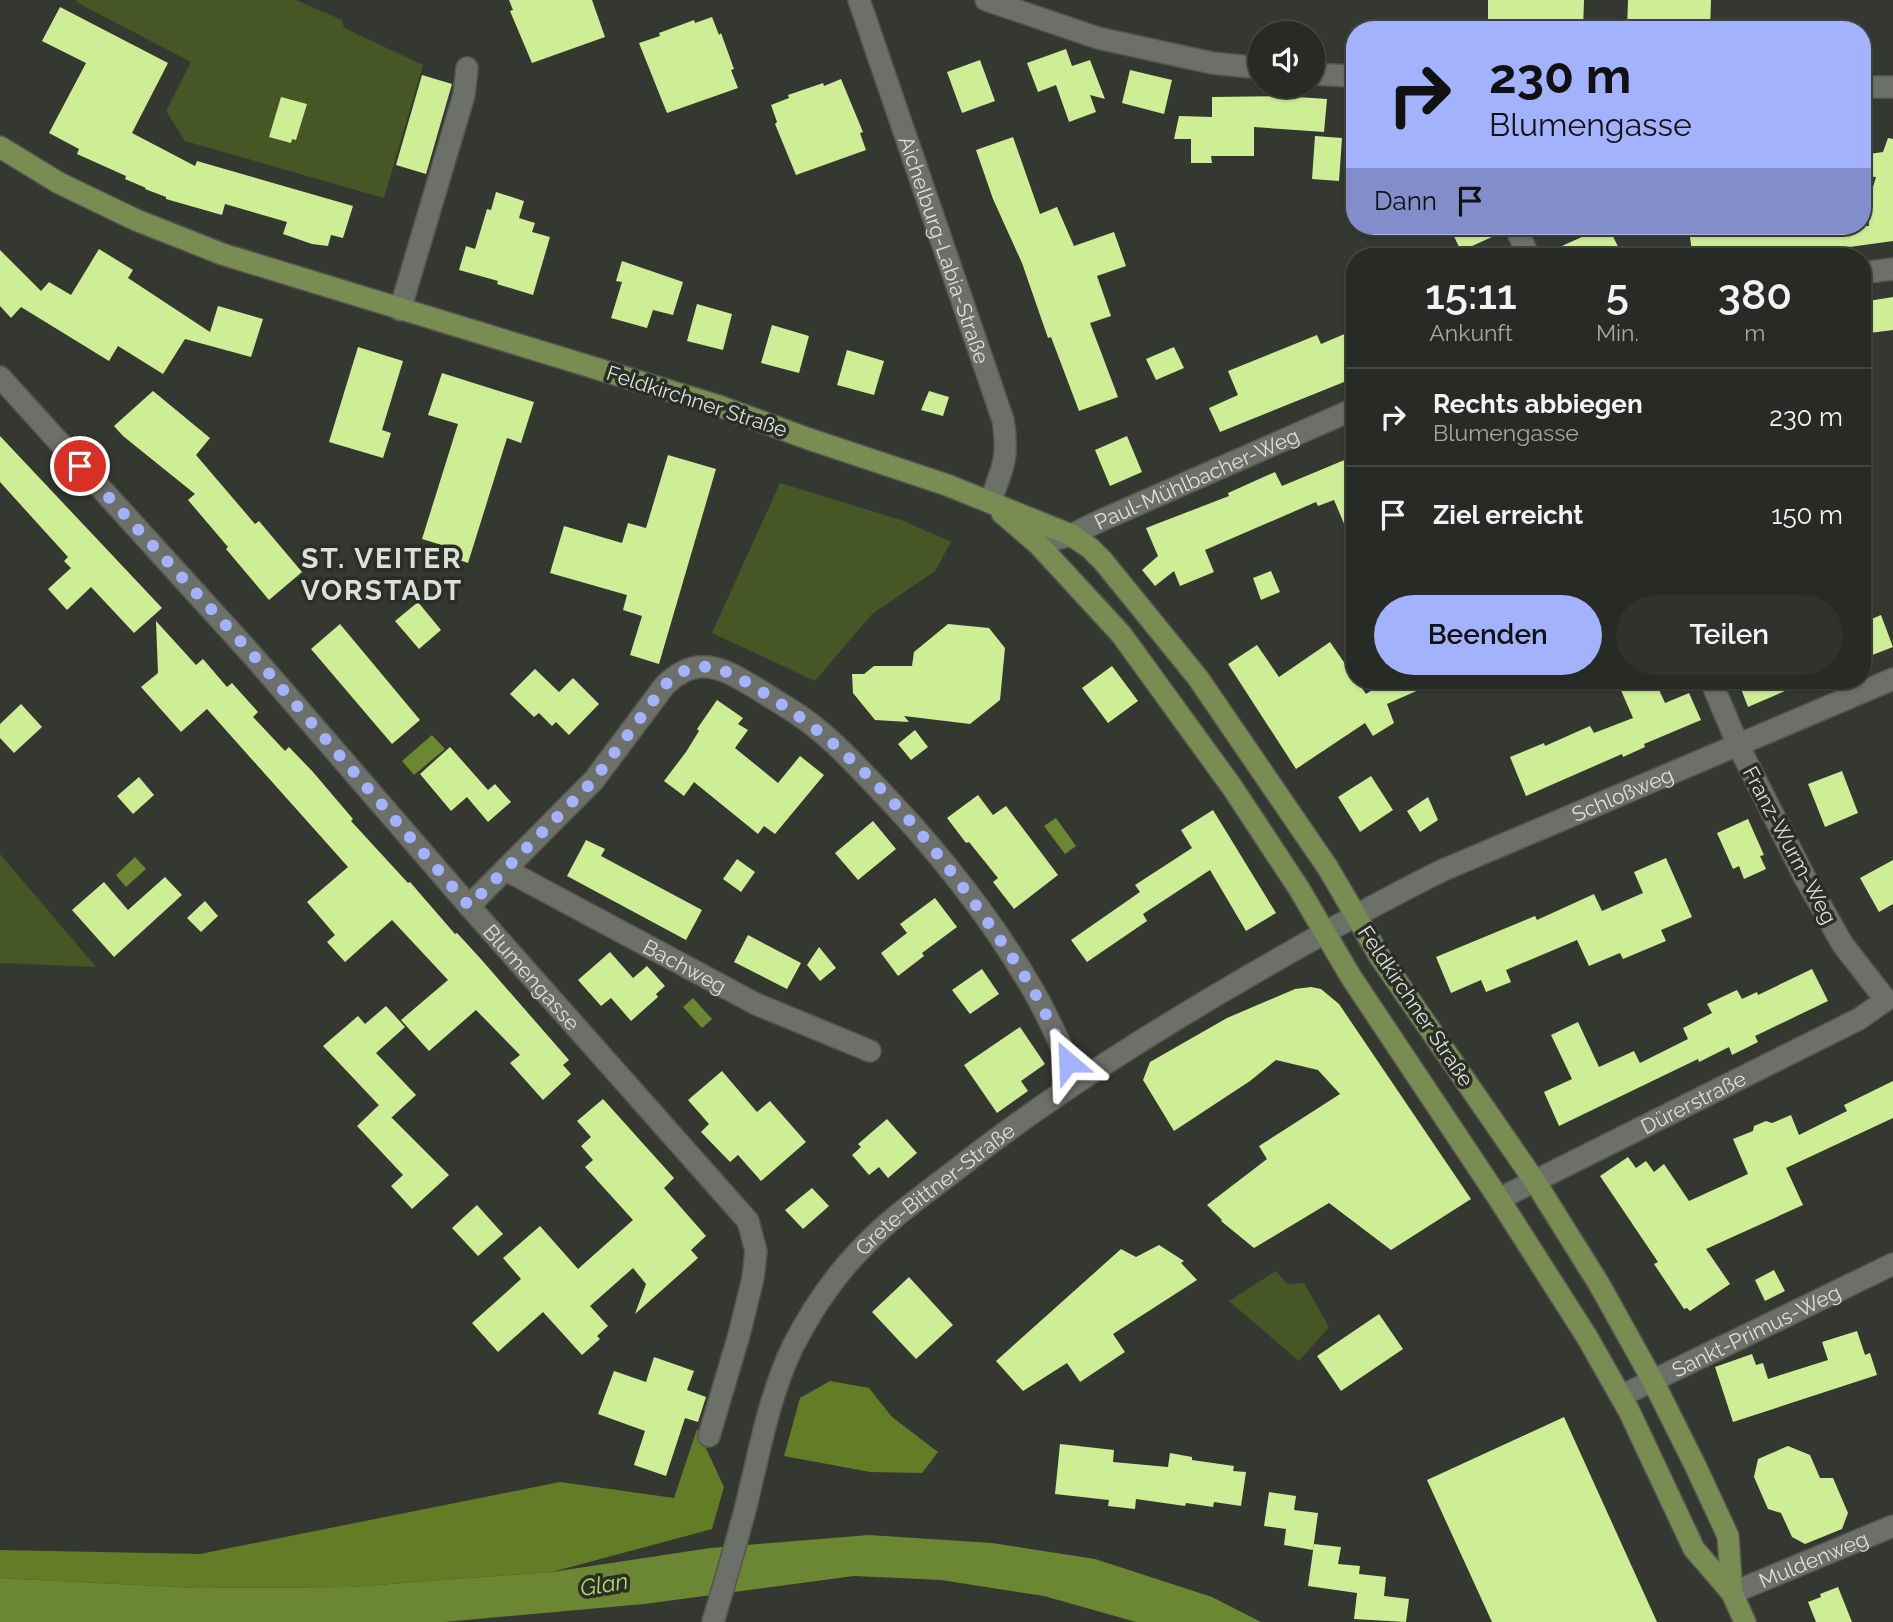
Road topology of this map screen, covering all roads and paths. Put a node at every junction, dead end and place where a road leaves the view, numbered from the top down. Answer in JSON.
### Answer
{"nodes":[{"id":1,"x":859,"y":0,"type":"edge"},
{"id":2,"x":986,"y":0,"type":"edge"},
{"id":3,"x":1248,"y":67,"type":"edge"},
{"id":4,"x":467,"y":68,"type":"dead end"},
{"id":5,"x":1325,"y":75,"type":"edge"},
{"id":6,"x":1346,"y":76,"type":"edge"},
{"id":7,"x":1871,"y":86,"type":"edge"},
{"id":8,"x":1893,"y":87,"type":"edge"},
{"id":9,"x":0,"y":147,"type":"edge"},
{"id":10,"x":1893,"y":268,"type":"edge"},
{"id":11,"x":1871,"y":272,"type":"edge"},
{"id":12,"x":400,"y":310,"type":"junction"},
{"id":13,"x":0,"y":377,"type":"edge"},
{"id":14,"x":1346,"y":413,"type":"edge"},
{"id":15,"x":990,"y":502,"type":"junction"},
{"id":16,"x":1071,"y":535,"type":"junction"},
{"id":17,"x":1038,"y":544,"type":"junction"},
{"id":18,"x":1893,"y":679,"type":"edge"},
{"id":19,"x":1871,"y":688,"type":"edge"},
{"id":20,"x":1714,"y":689,"type":"edge"},
{"id":21,"x":1870,"y":689,"type":"edge"},
{"id":22,"x":1738,"y":745,"type":"junction"},
{"id":23,"x":506,"y":870,"type":"junction"},
{"id":24,"x":469,"y":906,"type":"junction"},
{"id":25,"x":1356,"y":915,"type":"junction"},
{"id":26,"x":1325,"y":932,"type":"junction"},
{"id":27,"x":1886,"y":1000,"type":"joint"},
{"id":28,"x":870,"y":1051,"type":"dead end"},
{"id":29,"x":1077,"y":1081,"type":"junction"},
{"id":30,"x":1534,"y":1180,"type":"junction"},
{"id":31,"x":1499,"y":1199,"type":"junction"},
{"id":32,"x":1893,"y":1264,"type":"edge"},
{"id":33,"x":1653,"y":1381,"type":"junction"},
{"id":34,"x":1621,"y":1396,"type":"junction"},
{"id":35,"x":709,"y":1436,"type":"dead end"},
{"id":36,"x":1893,"y":1526,"type":"edge"},
{"id":37,"x":1732,"y":1593,"type":"junction"},
{"id":38,"x":713,"y":1622,"type":"edge"},
{"id":39,"x":1745,"y":1622,"type":"edge"}],
"edges":[{"from":1,"to":15,"type":"street","name":"Aichelburg-Labia-Straße"},
{"from":2,"to":3,"type":"street"},
{"from":4,"to":12,"type":"street"},
{"from":5,"to":6,"type":"street"},
{"from":7,"to":8,"type":"street"},
{"from":9,"to":12,"type":"main road","name":"Feldkirchner Straße"},
{"from":10,"to":11,"type":"street"},
{"from":12,"to":15,"type":"main road","name":"Feldkirchner Straße"},
{"from":13,"to":24,"type":"street","name":"Blumengasse"},
{"from":14,"to":16,"type":"street","name":"Paul-Mühlbacher-Weg"},
{"from":15,"to":16,"type":"main road","name":"Feldkirchner Straße"},
{"from":15,"to":17,"type":"main road","name":"Feldkirchner Straße"},
{"from":16,"to":17,"type":"street","name":"Paul-Mühlbacher-Weg"},
{"from":16,"to":25,"type":"main road","name":"Feldkirchner Straße"},
{"from":17,"to":26,"type":"main road","name":"Feldkirchner Straße"},
{"from":18,"to":19,"type":"street","name":"Schloßweg"},
{"from":20,"to":22,"type":"street","name":"Franz-Wurm-Weg"},
{"from":21,"to":22,"type":"street","name":"Schloßweg"},
{"from":22,"to":25,"type":"street","name":"Schloßweg"},
{"from":22,"to":27,"type":"street","name":"Franz-Wurm-Weg"},
{"from":23,"to":24,"type":"street"},
{"from":23,"to":28,"type":"street","name":"Bachweg"},
{"from":23,"to":29,"type":"street"},
{"from":24,"to":35,"type":"street","name":"Blumengasse"},
{"from":25,"to":26,"type":"street","name":"Grete-Bittner-Straße"},
{"from":25,"to":30,"type":"main road","name":"Feldkirchner Straße"},
{"from":26,"to":29,"type":"street","name":"Grete-Bittner-Straße"},
{"from":26,"to":31,"type":"main road","name":"Feldkirchner Straße"},
{"from":27,"to":30,"type":"street","name":"Dürerstraße"},
{"from":29,"to":38,"type":"street","name":"Grete-Bittner-Straße"},
{"from":30,"to":31,"type":"street","name":"Dürerstraße"},
{"from":30,"to":33,"type":"main road","name":"Feldkirchner Straße"},
{"from":31,"to":34,"type":"main road","name":"Feldkirchner Straße"},
{"from":32,"to":33,"type":"street","name":"Sankt-Primus-Weg"},
{"from":33,"to":34,"type":"street","name":"Sankt-Primus-Weg"},
{"from":33,"to":37,"type":"main road","name":"Feldkirchner Straße"},
{"from":34,"to":37,"type":"main road","name":"Feldkirchner Straße"},
{"from":36,"to":37,"type":"street","name":"Muldenweg"},
{"from":37,"to":39,"type":"main road","name":"Feldkirchner Straße"}]}
